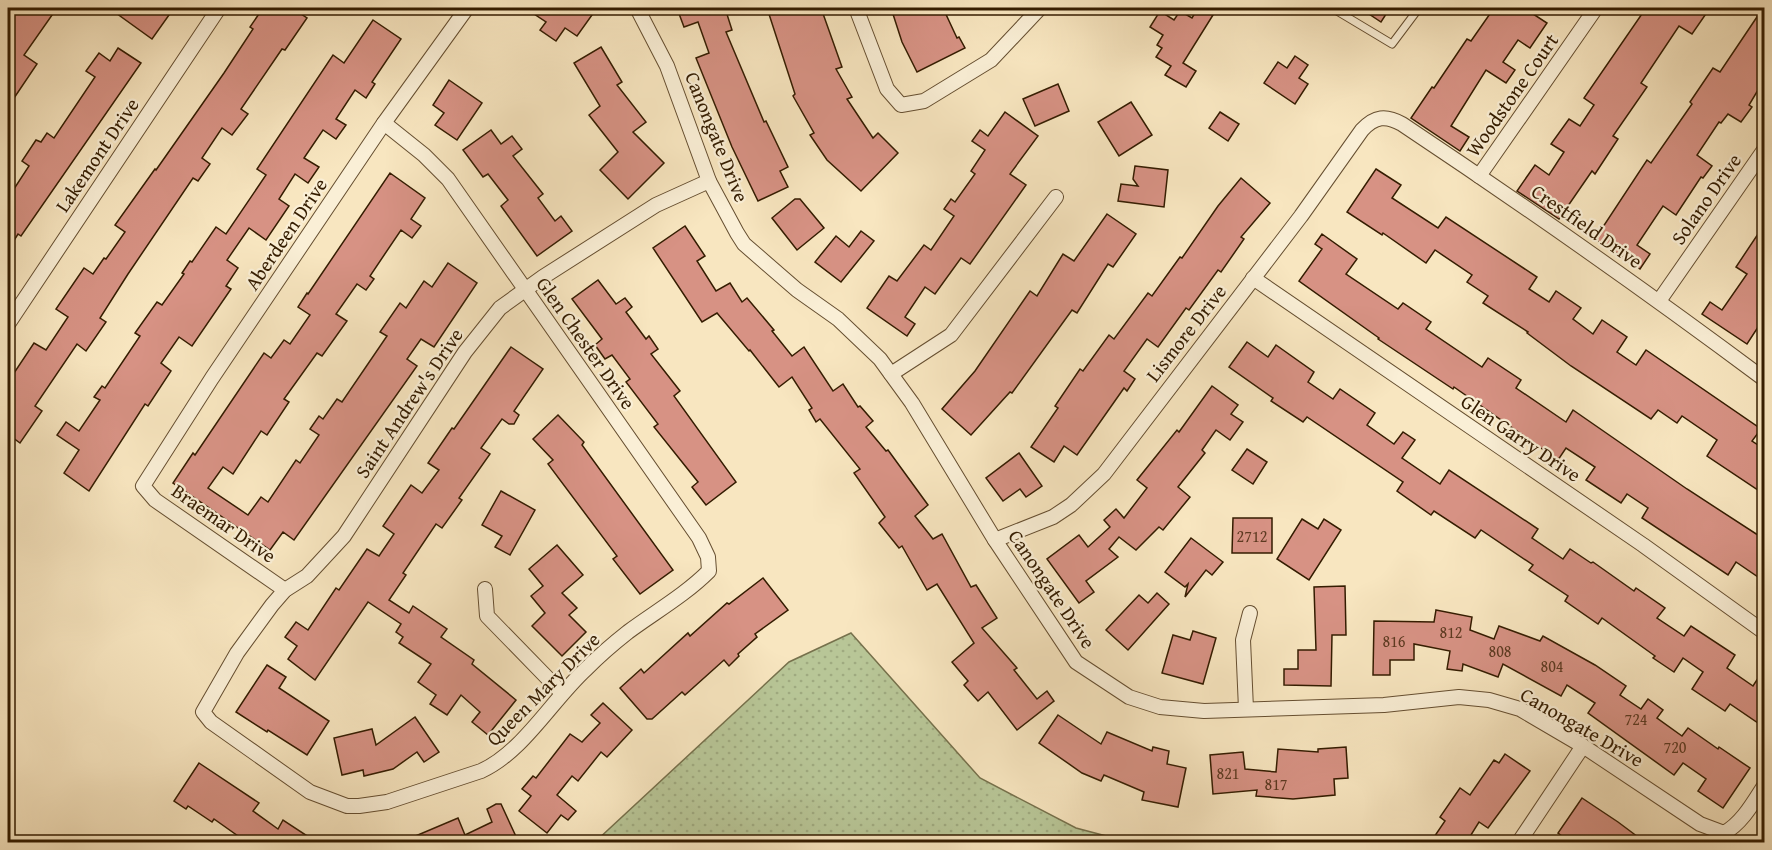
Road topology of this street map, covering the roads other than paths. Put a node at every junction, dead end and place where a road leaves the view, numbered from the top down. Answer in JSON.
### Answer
{"nodes":[{"id":1,"x":219,"y":8,"type":"edge"},
{"id":2,"x":467,"y":8,"type":"edge"},
{"id":3,"x":637,"y":8,"type":"edge"},
{"id":4,"x":856,"y":8,"type":"edge"},
{"id":5,"x":1040,"y":8,"type":"edge"},
{"id":6,"x":1332,"y":8,"type":"edge"},
{"id":7,"x":1419,"y":8,"type":"edge"},
{"id":8,"x":1596,"y":8,"type":"edge"},
{"id":9,"x":1381,"y":117,"type":"joint"},
{"id":10,"x":384,"y":123,"type":"junction"},
{"id":11,"x":1764,"y":150,"type":"edge"},
{"id":12,"x":1479,"y":176,"type":"junction"},
{"id":13,"x":709,"y":181,"type":"junction"},
{"id":14,"x":1056,"y":196,"type":"dead end"},
{"id":15,"x":1253,"y":278,"type":"junction"},
{"id":16,"x":525,"y":291,"type":"junction"},
{"id":17,"x":1659,"y":301,"type":"junction"},
{"id":18,"x":8,"y":324,"type":"edge"},
{"id":19,"x":891,"y":374,"type":"junction"},
{"id":20,"x":1764,"y":379,"type":"edge"},
{"id":21,"x":142,"y":486,"type":"joint"},
{"id":22,"x":995,"y":540,"type":"junction"},
{"id":23,"x":485,"y":589,"type":"dead end"},
{"id":24,"x":285,"y":590,"type":"junction"},
{"id":25,"x":680,"y":596,"type":"joint"},
{"id":26,"x":1250,"y":613,"type":"dead end"},
{"id":27,"x":1764,"y":632,"type":"edge"},
{"id":28,"x":562,"y":693,"type":"junction"},
{"id":29,"x":1246,"y":709,"type":"junction"},
{"id":30,"x":203,"y":712,"type":"joint"},
{"id":31,"x":1583,"y":746,"type":"junction"},
{"id":32,"x":1764,"y":786,"type":"edge"},
{"id":33,"x":1518,"y":843,"type":"edge"}],
"edges":[{"from":1,"to":18,"type":"street","name":"Lakemont Drive"},
{"from":2,"to":10,"type":"street","name":"Aberdeen Drive"},
{"from":3,"to":13,"type":"street","name":"Canongate Drive"},
{"from":4,"to":5,"type":"street"},
{"from":6,"to":7,"type":"lane"},
{"from":8,"to":12,"type":"street","name":"Woodstone Court"},
{"from":9,"to":12,"type":"street","name":"Crestfield Drive"},
{"from":9,"to":15,"type":"street","name":"Lismore Drive"},
{"from":10,"to":16,"type":"street","name":"Glen Chester Drive"},
{"from":10,"to":21,"type":"street","name":"Aberdeen Drive"},
{"from":11,"to":17,"type":"street","name":"Solano Drive"},
{"from":12,"to":17,"type":"street","name":"Crestfield Drive"},
{"from":13,"to":16,"type":"street","name":"Saint Andrew's Drive"},
{"from":13,"to":19,"type":"street","name":"Canongate Drive"},
{"from":14,"to":19,"type":"street"},
{"from":15,"to":22,"type":"street","name":"Lismore Drive"},
{"from":15,"to":27,"type":"street","name":"Glen Garry Drive"},
{"from":16,"to":24,"type":"street","name":"Saint Andrew's Drive"},
{"from":16,"to":25,"type":"street","name":"Glen Chester Drive"},
{"from":17,"to":20,"type":"street","name":"Crestfield Drive"},
{"from":19,"to":22,"type":"street","name":"Canongate Drive"},
{"from":21,"to":24,"type":"street","name":"Braemar Drive"},
{"from":22,"to":29,"type":"street","name":"Canongate Drive"},
{"from":23,"to":28,"type":"street"},
{"from":24,"to":30,"type":"street","name":"Saint Andrew's Drive"},
{"from":25,"to":28,"type":"street","name":"Queen Mary Drive"},
{"from":26,"to":29,"type":"street"},
{"from":28,"to":30,"type":"street","name":"Queen Mary Drive"},
{"from":29,"to":31,"type":"street","name":"Canongate Drive"},
{"from":31,"to":32,"type":"street","name":"Canongate Drive"},
{"from":31,"to":33,"type":"street"}]}
